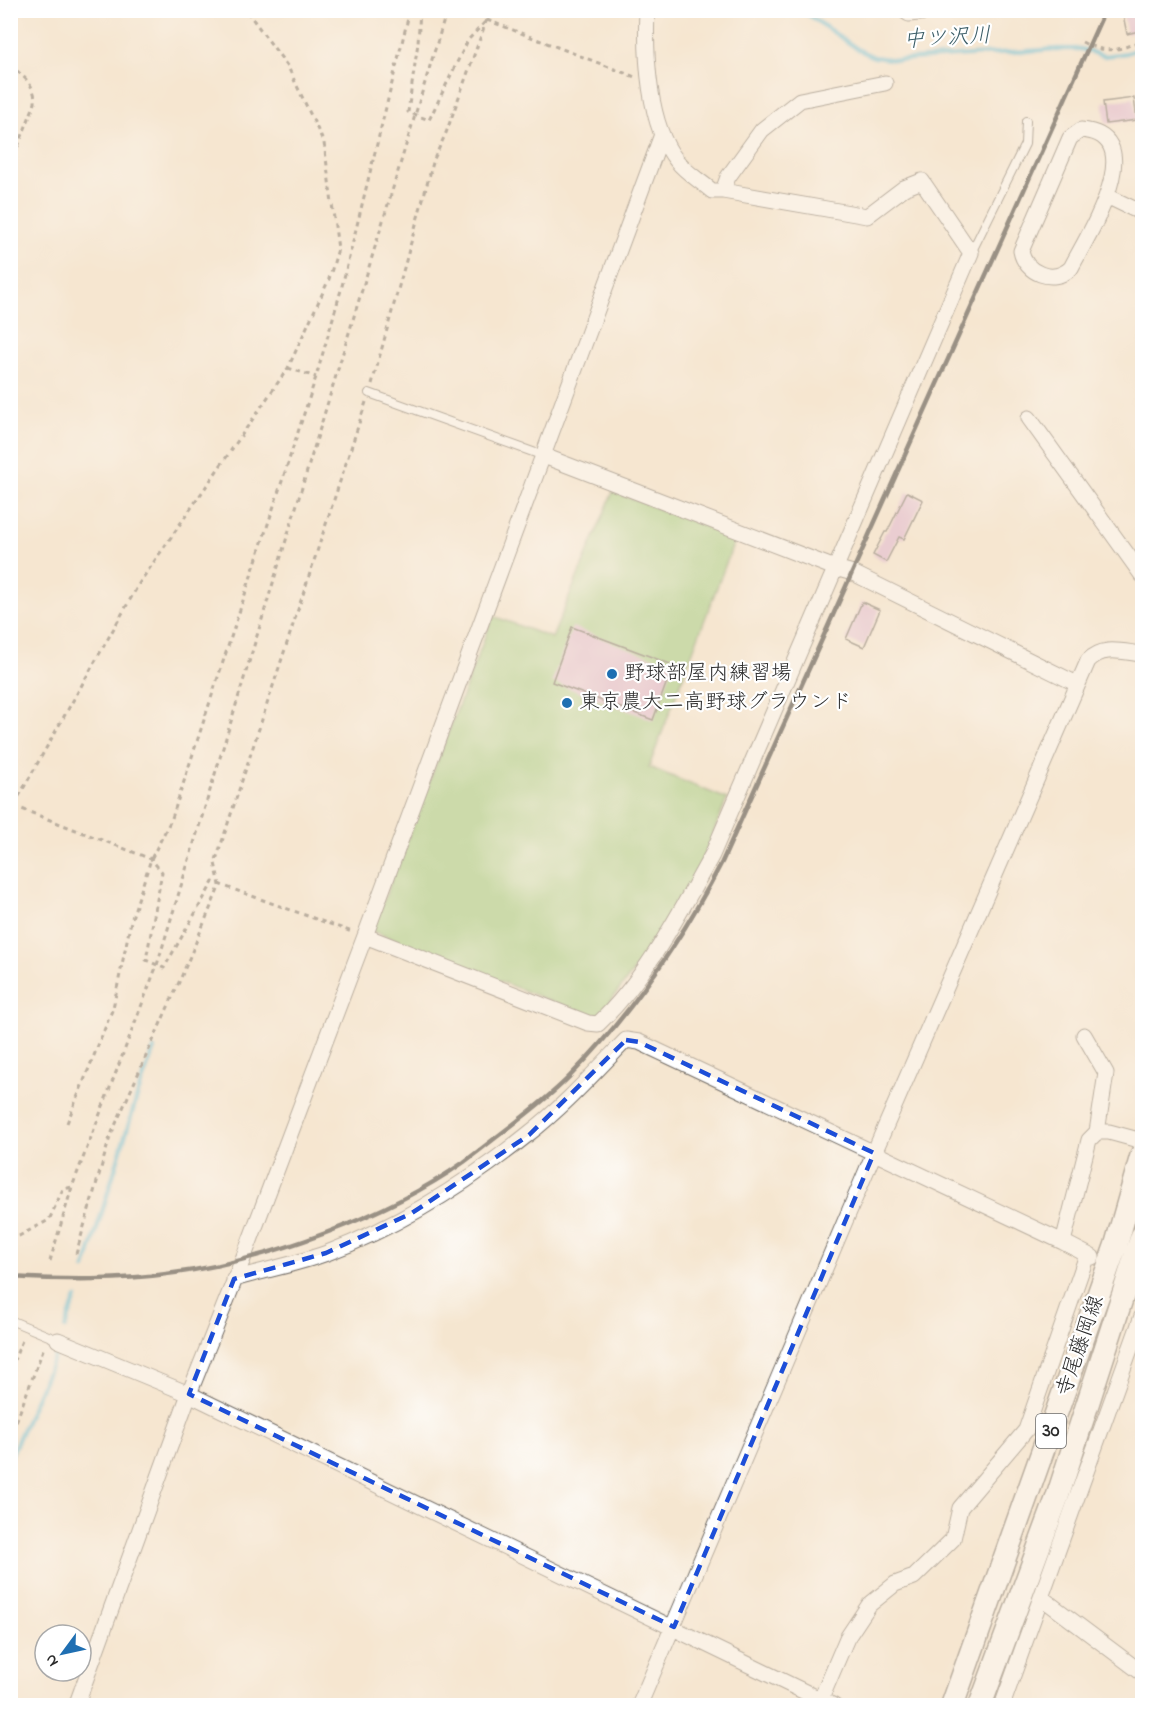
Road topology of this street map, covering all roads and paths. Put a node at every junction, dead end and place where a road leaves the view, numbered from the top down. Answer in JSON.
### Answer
{"nodes":[{"id":1,"x":246,"y":10,"type":"edge"},
{"id":2,"x":410,"y":10,"type":"edge"},
{"id":3,"x":420,"y":10,"type":"edge"},
{"id":4,"x":447,"y":10,"type":"edge"},
{"id":5,"x":647,"y":10,"type":"edge"},
{"id":6,"x":903,"y":10,"type":"edge"},
{"id":7,"x":947,"y":10,"type":"edge"},
{"id":8,"x":487,"y":20,"type":"junction"},
{"id":9,"x":1143,"y":40,"type":"edge"},
{"id":10,"x":1082,"y":42,"type":"dead end"},
{"id":11,"x":10,"y":65,"type":"edge"},
{"id":12,"x":648,"y":80,"type":"junction"},
{"id":13,"x":885,"y":83,"type":"dead end"},
{"id":14,"x":414,"y":116,"type":"junction"},
{"id":15,"x":1026,"y":121,"type":"dead end"},
{"id":16,"x":661,"y":137,"type":"junction"},
{"id":17,"x":10,"y":167,"type":"edge"},
{"id":18,"x":723,"y":190,"type":"junction"},
{"id":19,"x":1107,"y":196,"type":"junction"},
{"id":20,"x":1143,"y":213,"type":"edge"},
{"id":21,"x":971,"y":253,"type":"junction"},
{"id":22,"x":288,"y":368,"type":"junction"},
{"id":23,"x":316,"y":377,"type":"junction"},
{"id":24,"x":369,"y":393,"type":"junction"},
{"id":25,"x":1029,"y":418,"type":"dead end"},
{"id":26,"x":544,"y":456,"type":"junction"},
{"id":27,"x":835,"y":568,"type":"junction"},
{"id":28,"x":1143,"y":575,"type":"edge"},
{"id":29,"x":1143,"y":654,"type":"edge"},
{"id":30,"x":1077,"y":684,"type":"junction"},
{"id":31,"x":14,"y":806,"type":"junction"},
{"id":32,"x":10,"y":812,"type":"edge"},
{"id":33,"x":151,"y":859,"type":"junction"},
{"id":34,"x":220,"y":885,"type":"junction"},
{"id":35,"x":365,"y":936,"type":"junction"},
{"id":36,"x":157,"y":965,"type":"junction"},
{"id":37,"x":1084,"y":1035,"type":"dead end"},
{"id":38,"x":68,"y":1123,"type":"dead end"},
{"id":39,"x":1097,"y":1132,"type":"junction"},
{"id":40,"x":1143,"y":1142,"type":"edge"},
{"id":41,"x":874,"y":1153,"type":"junction"},
{"id":42,"x":1143,"y":1154,"type":"edge"},
{"id":43,"x":72,"y":1187,"type":"junction"},
{"id":44,"x":1143,"y":1236,"type":"edge"},
{"id":45,"x":10,"y":1238,"type":"edge"},
{"id":46,"x":1063,"y":1242,"type":"junction"},
{"id":47,"x":76,"y":1254,"type":"dead end"},
{"id":48,"x":50,"y":1260,"type":"dead end"},
{"id":49,"x":234,"y":1279,"type":"junction"},
{"id":50,"x":1143,"y":1316,"type":"edge"},
{"id":51,"x":10,"y":1320,"type":"edge"},
{"id":52,"x":27,"y":1327,"type":"junction"},
{"id":53,"x":53,"y":1339,"type":"junction"},
{"id":54,"x":10,"y":1370,"type":"edge"},
{"id":55,"x":189,"y":1394,"type":"junction"},
{"id":56,"x":10,"y":1438,"type":"edge"},
{"id":57,"x":1042,"y":1598,"type":"junction"},
{"id":58,"x":674,"y":1627,"type":"junction"},
{"id":59,"x":1143,"y":1673,"type":"edge"},
{"id":60,"x":824,"y":1703,"type":"edge"},
{"id":61,"x":76,"y":1706,"type":"edge"},
{"id":62,"x":639,"y":1706,"type":"edge"},
{"id":63,"x":952,"y":1706,"type":"edge"},
{"id":64,"x":980,"y":1706,"type":"edge"},
{"id":65,"x":1002,"y":1706,"type":"edge"}],
"edges":[{"from":1,"to":22,"type":"path"},
{"from":2,"to":23,"type":"path"},
{"from":3,"to":14,"type":"path"},
{"from":4,"to":14,"type":"path"},
{"from":5,"to":12,"type":"street"},
{"from":6,"to":7,"type":"street"},
{"from":8,"to":12,"type":"path"},
{"from":8,"to":14,"type":"path"},
{"from":8,"to":24,"type":"path"},
{"from":9,"to":10,"type":"path"},
{"from":11,"to":17,"type":"path"},
{"from":12,"to":16,"type":"street"},
{"from":13,"to":18,"type":"street"},
{"from":14,"to":36,"type":"path"},
{"from":15,"to":21,"type":"lane"},
{"from":16,"to":18,"type":"street"},
{"from":16,"to":26,"type":"street"},
{"from":18,"to":21,"type":"street"},
{"from":19,"to":19,"type":"street"},
{"from":19,"to":20,"type":"street"},
{"from":21,"to":27,"type":"street"},
{"from":22,"to":23,"type":"path"},
{"from":22,"to":31,"type":"path"},
{"from":23,"to":33,"type":"path"},
{"from":24,"to":26,"type":"lane"},
{"from":24,"to":34,"type":"path"},
{"from":25,"to":28,"type":"street"},
{"from":26,"to":27,"type":"street"},
{"from":26,"to":35,"type":"street"},
{"from":27,"to":30,"type":"street"},
{"from":27,"to":35,"type":"street"},
{"from":29,"to":30,"type":"street"},
{"from":30,"to":41,"type":"street"},
{"from":31,"to":32,"type":"path"},
{"from":31,"to":33,"type":"path"},
{"from":33,"to":36,"type":"path"},
{"from":33,"to":38,"type":"path"},
{"from":34,"to":35,"type":"path"},
{"from":34,"to":36,"type":"path"},
{"from":34,"to":47,"type":"path"},
{"from":35,"to":49,"type":"street"},
{"from":36,"to":43,"type":"path"},
{"from":37,"to":39,"type":"street"},
{"from":39,"to":40,"type":"street"},
{"from":39,"to":46,"type":"street"},
{"from":41,"to":46,"type":"street"},
{"from":41,"to":49,"type":"street"},
{"from":41,"to":58,"type":"street"},
{"from":42,"to":63,"type":"main road","name":"寺尾藤岡線","number":"30"},
{"from":43,"to":45,"type":"path"},
{"from":43,"to":48,"type":"path"},
{"from":44,"to":64,"type":"main road","name":"寺尾藤岡線","number":"30"},
{"from":46,"to":60,"type":"street"},
{"from":49,"to":55,"type":"street"},
{"from":50,"to":57,"type":"street"},
{"from":51,"to":52,"type":"lane"},
{"from":52,"to":53,"type":"lane"},
{"from":52,"to":54,"type":"path"},
{"from":53,"to":55,"type":"street"},
{"from":53,"to":56,"type":"path"},
{"from":55,"to":58,"type":"street"},
{"from":55,"to":61,"type":"street"},
{"from":57,"to":59,"type":"street"},
{"from":57,"to":65,"type":"street"},
{"from":58,"to":60,"type":"street"},
{"from":58,"to":62,"type":"street"}]}
